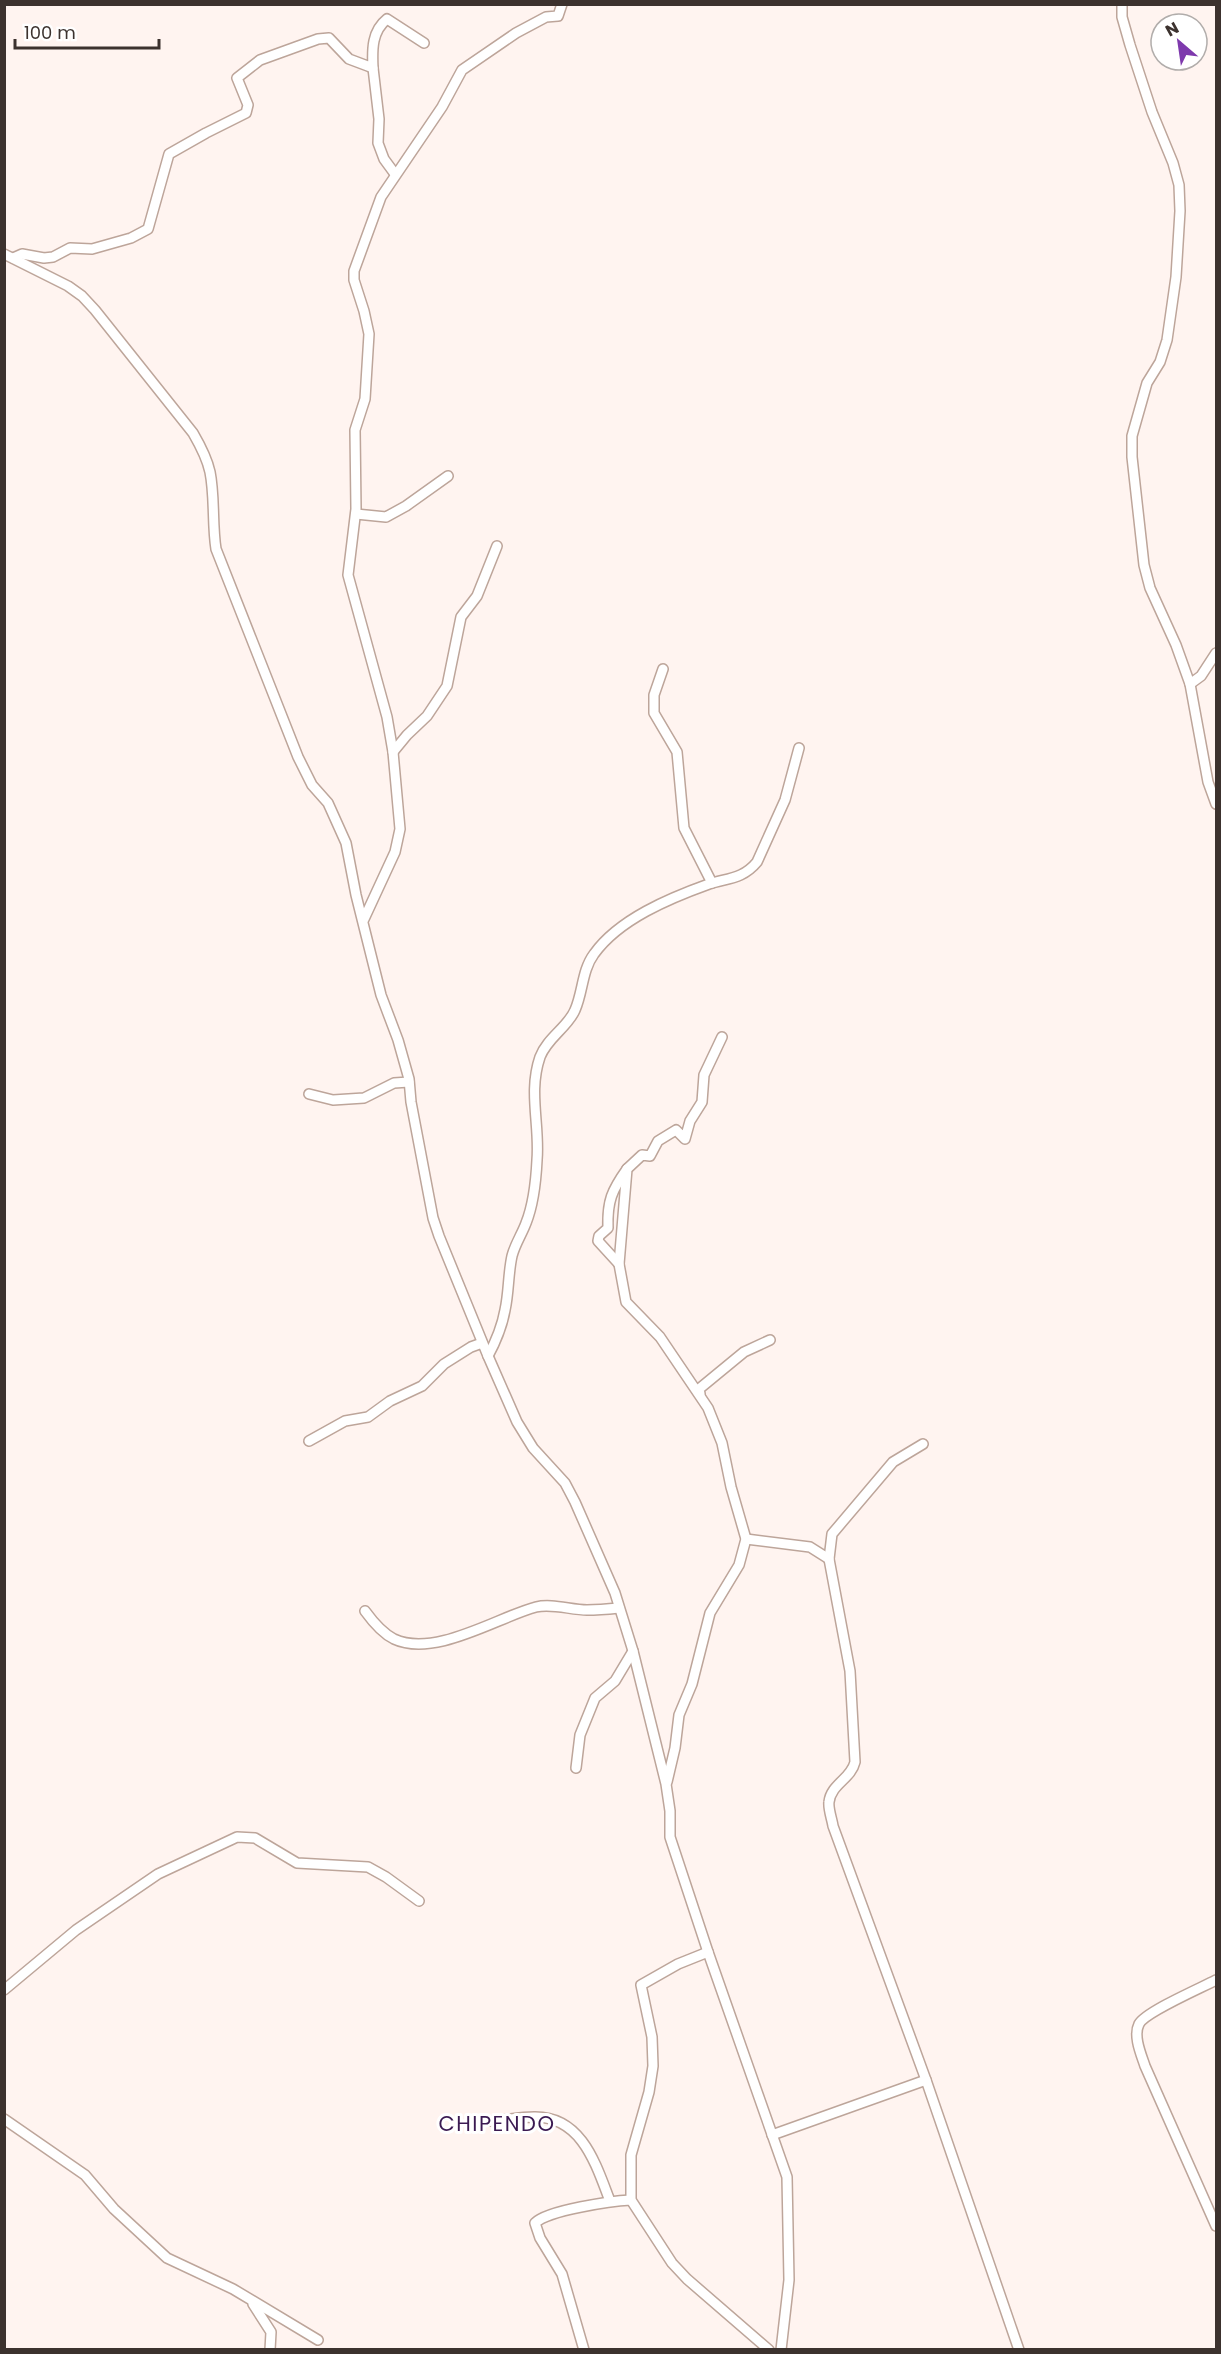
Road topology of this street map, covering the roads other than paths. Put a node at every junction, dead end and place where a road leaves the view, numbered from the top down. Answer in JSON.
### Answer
{"nodes":[{"id":1,"x":562,"y":4,"type":"edge"},
{"id":2,"x":1122,"y":4,"type":"edge"},
{"id":3,"x":424,"y":43,"type":"dead end"},
{"id":4,"x":374,"y":68,"type":"junction"},
{"id":5,"x":395,"y":174,"type":"junction"},
{"id":6,"x":9,"y":256,"type":"edge"},
{"id":7,"x":448,"y":476,"type":"dead end"},
{"id":8,"x":356,"y":514,"type":"junction"},
{"id":9,"x":497,"y":546,"type":"dead end"},
{"id":10,"x":1216,"y":653,"type":"edge"},
{"id":11,"x":663,"y":669,"type":"dead end"},
{"id":12,"x":1190,"y":684,"type":"junction"},
{"id":13,"x":800,"y":748,"type":"dead end"},
{"id":14,"x":393,"y":752,"type":"junction"},
{"id":15,"x":1216,"y":804,"type":"edge"},
{"id":16,"x":712,"y":883,"type":"junction"},
{"id":17,"x":364,"y":919,"type":"junction"},
{"id":18,"x":722,"y":1037,"type":"dead end"},
{"id":19,"x":409,"y":1082,"type":"junction"},
{"id":20,"x":309,"y":1094,"type":"dead end"},
{"id":21,"x":627,"y":1169,"type":"junction"},
{"id":22,"x":619,"y":1264,"type":"junction"},
{"id":23,"x":770,"y":1340,"type":"dead end"},
{"id":24,"x":482,"y":1343,"type":"junction"},
{"id":25,"x":488,"y":1356,"type":"junction"},
{"id":26,"x":700,"y":1394,"type":"junction"},
{"id":27,"x":309,"y":1441,"type":"dead end"},
{"id":28,"x":923,"y":1444,"type":"dead end"},
{"id":29,"x":746,"y":1539,"type":"junction"},
{"id":30,"x":829,"y":1559,"type":"junction"},
{"id":31,"x":619,"y":1608,"type":"junction"},
{"id":32,"x":364,"y":1611,"type":"dead end"},
{"id":33,"x":633,"y":1651,"type":"junction"},
{"id":34,"x":576,"y":1768,"type":"dead end"},
{"id":35,"x":666,"y":1784,"type":"junction"},
{"id":36,"x":419,"y":1901,"type":"dead end"},
{"id":37,"x":708,"y":1952,"type":"junction"},
{"id":38,"x":1216,"y":1980,"type":"edge"},
{"id":39,"x":4,"y":1990,"type":"edge"},
{"id":40,"x":926,"y":2080,"type":"junction"},
{"id":41,"x":4,"y":2119,"type":"edge"},
{"id":42,"x":491,"y":2121,"type":"dead end"},
{"id":43,"x":772,"y":2134,"type":"junction"},
{"id":44,"x":631,"y":2200,"type":"junction"},
{"id":45,"x":610,"y":2201,"type":"junction"},
{"id":46,"x":1216,"y":2226,"type":"edge"},
{"id":47,"x":251,"y":2300,"type":"junction"},
{"id":48,"x":318,"y":2340,"type":"dead end"},
{"id":49,"x":270,"y":2349,"type":"edge"},
{"id":50,"x":584,"y":2349,"type":"edge"},
{"id":51,"x":769,"y":2349,"type":"edge"},
{"id":52,"x":782,"y":2349,"type":"edge"},
{"id":53,"x":1019,"y":2349,"type":"edge"}],
"edges":[{"from":1,"to":5,"type":"street"},
{"from":2,"to":12,"type":"street"},
{"from":3,"to":4,"type":"street"},
{"from":4,"to":5,"type":"street"},
{"from":4,"to":6,"type":"street"},
{"from":5,"to":8,"type":"street"},
{"from":6,"to":17,"type":"street"},
{"from":7,"to":8,"type":"street"},
{"from":8,"to":14,"type":"street"},
{"from":9,"to":14,"type":"street"},
{"from":10,"to":12,"type":"street"},
{"from":11,"to":16,"type":"street"},
{"from":12,"to":15,"type":"street"},
{"from":13,"to":16,"type":"street"},
{"from":14,"to":17,"type":"street"},
{"from":16,"to":25,"type":"street"},
{"from":17,"to":19,"type":"street"},
{"from":18,"to":21,"type":"street"},
{"from":19,"to":20,"type":"street"},
{"from":19,"to":24,"type":"street"},
{"from":21,"to":22,"type":"street"},
{"from":21,"to":22,"type":"street"},
{"from":22,"to":26,"type":"street"},
{"from":23,"to":26,"type":"street"},
{"from":24,"to":25,"type":"street"},
{"from":24,"to":27,"type":"street"},
{"from":25,"to":31,"type":"street"},
{"from":26,"to":29,"type":"street"},
{"from":28,"to":30,"type":"street"},
{"from":29,"to":30,"type":"street"},
{"from":29,"to":35,"type":"street"},
{"from":30,"to":40,"type":"street"},
{"from":31,"to":32,"type":"street"},
{"from":31,"to":33,"type":"street"},
{"from":33,"to":34,"type":"street"},
{"from":33,"to":35,"type":"street"},
{"from":35,"to":37,"type":"street"},
{"from":36,"to":39,"type":"street"},
{"from":37,"to":43,"type":"street"},
{"from":37,"to":44,"type":"street"},
{"from":38,"to":46,"type":"street"},
{"from":40,"to":43,"type":"street"},
{"from":40,"to":53,"type":"street"},
{"from":41,"to":47,"type":"street"},
{"from":42,"to":45,"type":"street"},
{"from":43,"to":52,"type":"street"},
{"from":44,"to":45,"type":"street"},
{"from":44,"to":51,"type":"street"},
{"from":45,"to":50,"type":"street"},
{"from":47,"to":48,"type":"street"},
{"from":47,"to":49,"type":"street"}]}
